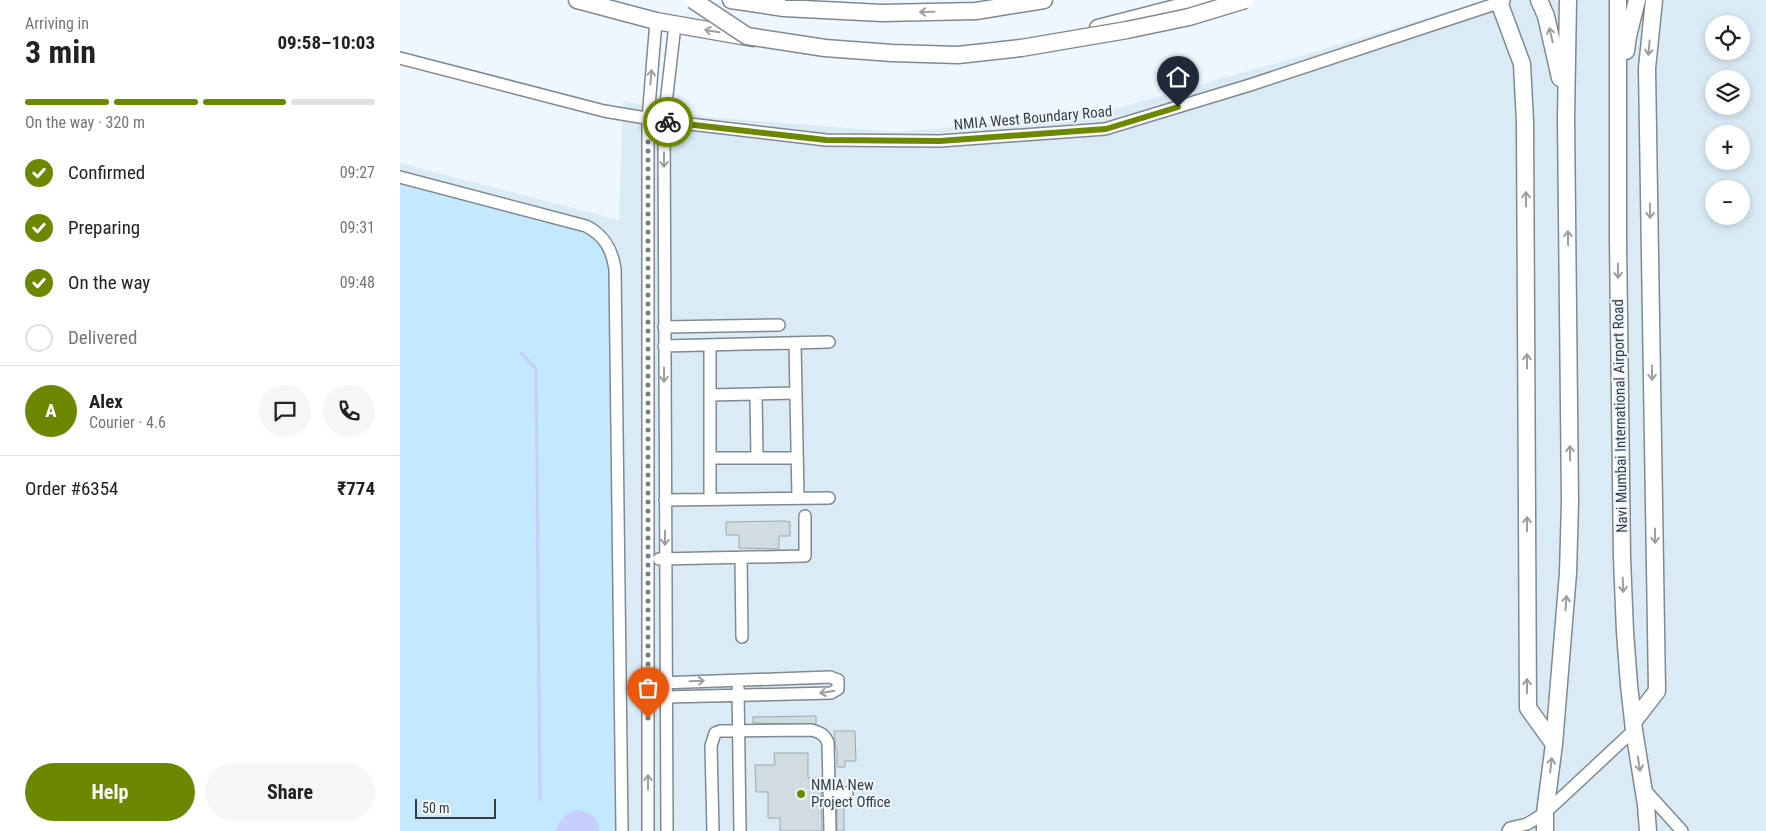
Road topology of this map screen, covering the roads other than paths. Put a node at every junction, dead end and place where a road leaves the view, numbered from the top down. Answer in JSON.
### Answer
{"nodes":[{"id":1,"x":577,"y":0,"type":"edge"},
{"id":2,"x":693,"y":0,"type":"edge"},
{"id":3,"x":731,"y":0,"type":"edge"},
{"id":4,"x":1044,"y":0,"type":"edge"},
{"id":5,"x":1207,"y":0,"type":"edge"},
{"id":6,"x":1245,"y":0,"type":"edge"},
{"id":7,"x":1539,"y":0,"type":"edge"},
{"id":8,"x":1568,"y":0,"type":"edge"},
{"id":9,"x":1618,"y":0,"type":"edge"},
{"id":10,"x":1637,"y":0,"type":"edge"},
{"id":11,"x":1654,"y":0,"type":"edge"},
{"id":12,"x":1502,"y":1,"type":"edge"},
{"id":13,"x":656,"y":21,"type":"junction"},
{"id":14,"x":675,"y":25,"type":"junction"},
{"id":15,"x":400,"y":58,"type":"edge"},
{"id":16,"x":1618,"y":117,"type":"junction"},
{"id":17,"x":1566,"y":118,"type":"junction"},
{"id":18,"x":648,"y":119,"type":"junction"},
{"id":19,"x":664,"y":122,"type":"junction"},
{"id":20,"x":400,"y":177,"type":"edge"},
{"id":21,"x":779,"y":325,"type":"dead end"},
{"id":22,"x":664,"y":327,"type":"junction"},
{"id":23,"x":829,"y":342,"type":"dead end"},
{"id":24,"x":795,"y":343,"type":"junction"},
{"id":25,"x":710,"y":345,"type":"junction"},
{"id":26,"x":664,"y":346,"type":"junction"},
{"id":27,"x":796,"y":393,"type":"junction"},
{"id":28,"x":756,"y":394,"type":"junction"},
{"id":29,"x":710,"y":395,"type":"junction"},
{"id":30,"x":710,"y":458,"type":"junction"},
{"id":31,"x":757,"y":458,"type":"junction"},
{"id":32,"x":797,"y":458,"type":"junction"},
{"id":33,"x":798,"y":498,"type":"junction"},
{"id":34,"x":829,"y":498,"type":"dead end"},
{"id":35,"x":710,"y":499,"type":"junction"},
{"id":36,"x":665,"y":500,"type":"junction"},
{"id":37,"x":805,"y":516,"type":"dead end"},
{"id":38,"x":741,"y":557,"type":"junction"},
{"id":39,"x":665,"y":558,"type":"junction"},
{"id":40,"x":648,"y":559,"type":"junction"},
{"id":41,"x":742,"y":637,"type":"dead end"},
{"id":42,"x":737,"y":680,"type":"junction"},
{"id":43,"x":666,"y":682,"type":"junction"},
{"id":44,"x":648,"y":683,"type":"junction"},
{"id":45,"x":738,"y":695,"type":"junction"},
{"id":46,"x":666,"y":697,"type":"junction"},
{"id":47,"x":648,"y":700,"type":"junction"},
{"id":48,"x":1634,"y":726,"type":"junction"},
{"id":49,"x":739,"y":731,"type":"junction"},
{"id":50,"x":1554,"y":744,"type":"junction"},
{"id":51,"x":1643,"y":788,"type":"junction"},
{"id":52,"x":830,"y":792,"type":"junction"},
{"id":53,"x":847,"y":793,"type":"dead end"},
{"id":54,"x":1545,"y":813,"type":"junction"},
{"id":55,"x":1526,"y":828,"type":"edge"},
{"id":56,"x":622,"y":831,"type":"edge"},
{"id":57,"x":648,"y":831,"type":"edge"},
{"id":58,"x":667,"y":831,"type":"edge"},
{"id":59,"x":713,"y":831,"type":"edge"},
{"id":60,"x":740,"y":831,"type":"edge"},
{"id":61,"x":830,"y":831,"type":"edge"},
{"id":62,"x":1508,"y":831,"type":"edge"},
{"id":63,"x":1545,"y":831,"type":"edge"},
{"id":64,"x":1648,"y":831,"type":"edge"},
{"id":65,"x":1682,"y":831,"type":"edge"}],
"edges":[{"from":1,"to":13,"type":"highway"},
{"from":2,"to":6,"type":"highway","bridge":true},
{"from":4,"to":3,"type":"highway","one_way":true},
{"from":5,"to":14,"type":"highway","one_way":true},
{"from":17,"to":7,"type":"highway","one_way":true},
{"from":8,"to":17,"type":"highway"},
{"from":9,"to":16,"type":"highway","name":"Navi Mumbai International Airport Road"},
{"from":10,"to":16,"type":"highway"},
{"from":11,"to":48,"type":"highway","one_way":true},
{"from":12,"to":19,"type":"street","name":"NMIA West Boundary Road"},
{"from":50,"to":12,"type":"highway","one_way":true},
{"from":13,"to":14,"type":"highway"},
{"from":18,"to":13,"type":"street","one_way":true},
{"from":14,"to":19,"type":"street"},
{"from":15,"to":18,"type":"street","name":"NMIA West Boundary Road"},
{"from":16,"to":48,"type":"highway","name":"Navi Mumbai International Airport Road","one_way":true},
{"from":50,"to":17,"type":"highway","one_way":true},
{"from":18,"to":19,"type":"street","name":"NMIA West Boundary Road"},
{"from":18,"to":40,"type":"street"},
{"from":19,"to":22,"type":"street","one_way":true},
{"from":20,"to":56,"type":"street"},
{"from":21,"to":22,"type":"street"},
{"from":22,"to":26,"type":"street"},
{"from":23,"to":24,"type":"street"},
{"from":24,"to":25,"type":"street"},
{"from":24,"to":27,"type":"street"},
{"from":25,"to":26,"type":"street"},
{"from":25,"to":29,"type":"street"},
{"from":26,"to":36,"type":"street","one_way":true},
{"from":27,"to":28,"type":"street"},
{"from":27,"to":32,"type":"street"},
{"from":28,"to":29,"type":"street"},
{"from":28,"to":31,"type":"street"},
{"from":29,"to":30,"type":"street"},
{"from":30,"to":31,"type":"street"},
{"from":30,"to":35,"type":"street"},
{"from":31,"to":32,"type":"street"},
{"from":32,"to":33,"type":"street"},
{"from":33,"to":34,"type":"street"},
{"from":33,"to":35,"type":"street"},
{"from":35,"to":36,"type":"street"},
{"from":36,"to":39,"type":"street","one_way":true},
{"from":37,"to":38,"type":"street"},
{"from":38,"to":39,"type":"street"},
{"from":38,"to":41,"type":"street"},
{"from":39,"to":40,"type":"street"},
{"from":39,"to":43,"type":"street"},
{"from":40,"to":44,"type":"street"},
{"from":43,"to":42,"type":"street","one_way":true},
{"from":42,"to":45,"type":"street"},
{"from":42,"to":45,"type":"street","one_way":true},
{"from":43,"to":44,"type":"street"},
{"from":43,"to":46,"type":"street"},
{"from":44,"to":47,"type":"street"},
{"from":45,"to":46,"type":"street"},
{"from":45,"to":49,"type":"street"},
{"from":46,"to":47,"type":"street"},
{"from":46,"to":58,"type":"street"},
{"from":57,"to":47,"type":"street","one_way":true},
{"from":48,"to":51,"type":"highway","name":"Navi Mumbai International Airport Road","one_way":true},
{"from":48,"to":54,"type":"street"},
{"from":49,"to":52,"type":"street"},
{"from":49,"to":59,"type":"street"},
{"from":49,"to":60,"type":"street"},
{"from":54,"to":50,"type":"highway","one_way":true},
{"from":51,"to":64,"type":"highway","name":"Navi Mumbai International Airport Road"},
{"from":51,"to":65,"type":"street"},
{"from":52,"to":53,"type":"street"},
{"from":52,"to":61,"type":"street"},
{"from":54,"to":55,"type":"street"},
{"from":54,"to":63,"type":"highway"},
{"from":55,"to":62,"type":"street"}]}
